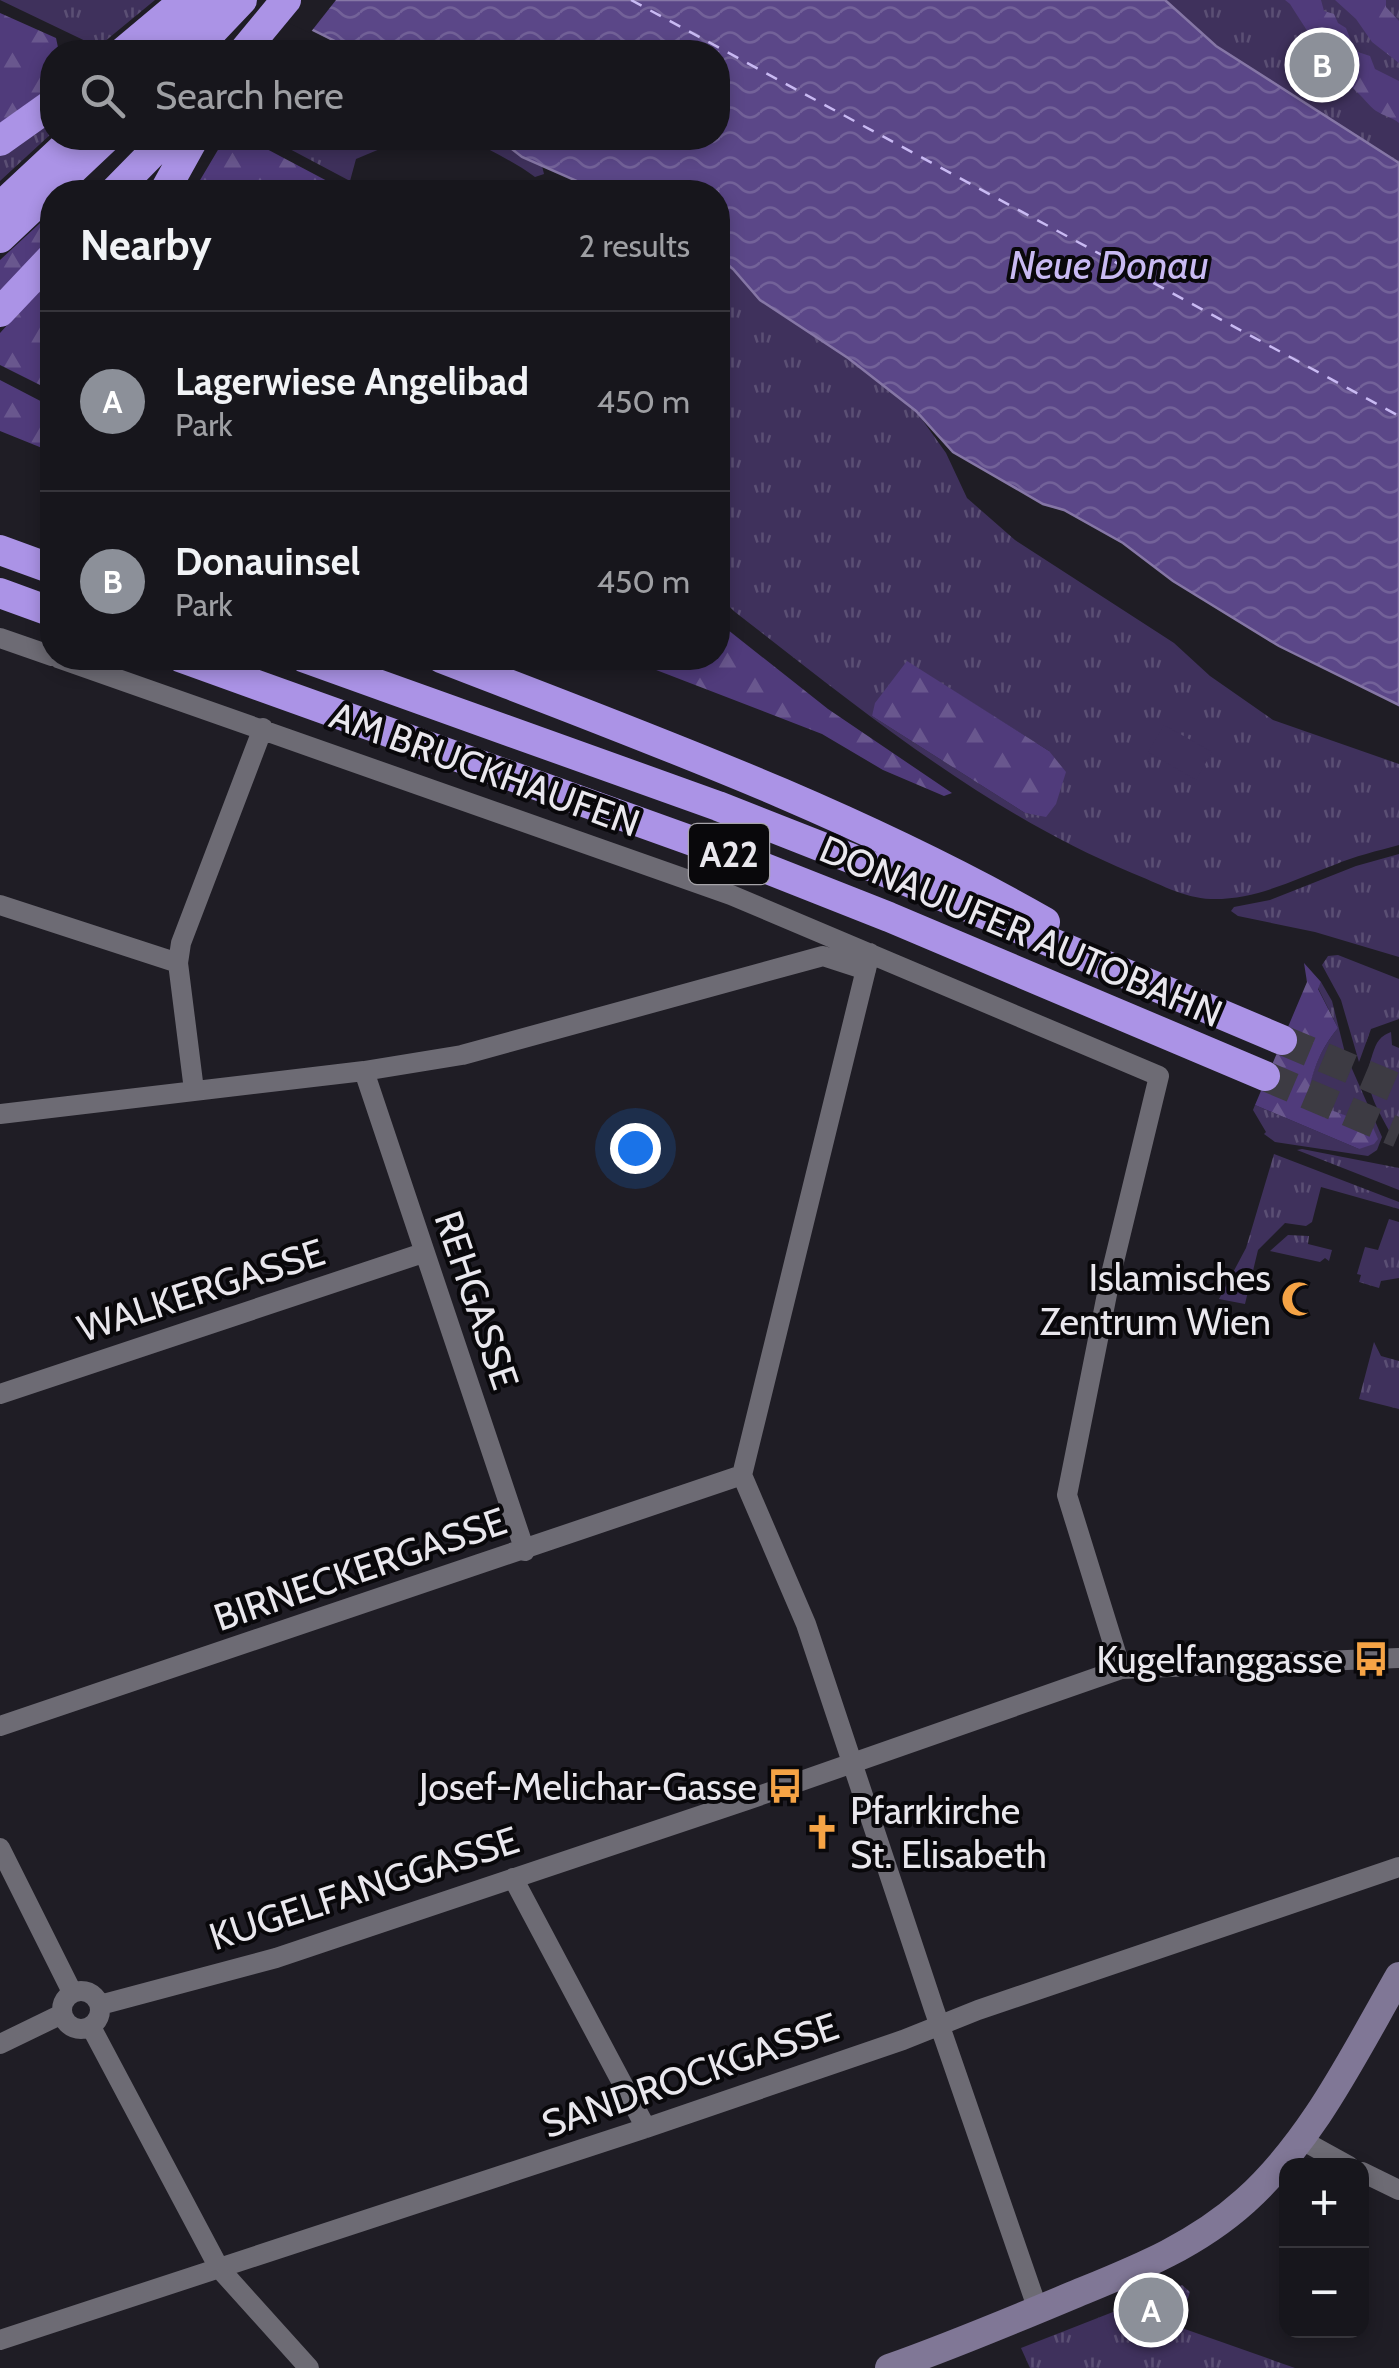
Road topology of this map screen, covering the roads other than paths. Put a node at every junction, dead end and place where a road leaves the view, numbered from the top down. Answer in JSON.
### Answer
{"nodes":[{"id":1,"x":184,"y":0,"type":"edge"},
{"id":2,"x":215,"y":0,"type":"edge"},
{"id":3,"x":242,"y":0,"type":"edge"},
{"id":4,"x":286,"y":0,"type":"edge"},
{"id":5,"x":137,"y":40,"type":"edge"},
{"id":6,"x":175,"y":40,"type":"edge"},
{"id":7,"x":204,"y":40,"type":"edge"},
{"id":8,"x":254,"y":40,"type":"edge"},
{"id":9,"x":40,"y":112,"type":"edge"},
{"id":10,"x":0,"y":140,"type":"edge"},
{"id":11,"x":61,"y":150,"type":"edge"},
{"id":12,"x":93,"y":150,"type":"edge"},
{"id":13,"x":169,"y":150,"type":"edge"},
{"id":14,"x":180,"y":150,"type":"edge"},
{"id":15,"x":61,"y":180,"type":"edge"},
{"id":16,"x":130,"y":180,"type":"edge"},
{"id":17,"x":169,"y":180,"type":"edge"},
{"id":18,"x":40,"y":200,"type":"edge"},
{"id":19,"x":0,"y":207,"type":"edge"},
{"id":20,"x":0,"y":238,"type":"edge"},
{"id":21,"x":40,"y":269,"type":"edge"},
{"id":22,"x":0,"y":312,"type":"edge"},
{"id":23,"x":0,"y":550,"type":"edge"},
{"id":24,"x":40,"y":565,"type":"edge"},
{"id":25,"x":0,"y":593,"type":"edge"},
{"id":26,"x":0,"y":607,"type":"edge"},
{"id":27,"x":40,"y":610,"type":"edge"},
{"id":28,"x":40,"y":613,"type":"edge"},
{"id":29,"x":0,"y":638,"type":"edge"},
{"id":30,"x":40,"y":651,"type":"edge"},
{"id":31,"x":95,"y":670,"type":"edge"},
{"id":32,"x":216,"y":670,"type":"edge"},
{"id":33,"x":338,"y":670,"type":"edge"},
{"id":34,"x":472,"y":670,"type":"edge"},
{"id":35,"x":263,"y":728,"type":"junction"},
{"id":36,"x":0,"y":906,"type":"edge"},
{"id":37,"x":829,"y":935,"type":"junction"},
{"id":38,"x":823,"y":956,"type":"junction"},
{"id":39,"x":868,"y":962,"type":"junction"},
{"id":40,"x":178,"y":963,"type":"junction"},
{"id":41,"x":1160,"y":988,"type":"junction"},
{"id":42,"x":1282,"y":1040,"type":"tunnel mouth"},
{"id":43,"x":364,"y":1071,"type":"junction"},
{"id":44,"x":1265,"y":1076,"type":"tunnel mouth"},
{"id":45,"x":194,"y":1090,"type":"junction"},
{"id":46,"x":0,"y":1114,"type":"edge"},
{"id":47,"x":424,"y":1253,"type":"junction"},
{"id":48,"x":0,"y":1394,"type":"edge"},
{"id":49,"x":742,"y":1475,"type":"junction"},
{"id":50,"x":526,"y":1550,"type":"junction"},
{"id":51,"x":1399,"y":1658,"type":"edge"},
{"id":52,"x":1121,"y":1669,"type":"junction"},
{"id":53,"x":0,"y":1726,"type":"edge"},
{"id":54,"x":851,"y":1763,"type":"junction"},
{"id":55,"x":0,"y":1848,"type":"edge"},
{"id":56,"x":1399,"y":1867,"type":"edge"},
{"id":57,"x":514,"y":1878,"type":"junction"},
{"id":58,"x":1399,"y":1976,"type":"edge"},
{"id":59,"x":72,"y":1992,"type":"junction"},
{"id":60,"x":100,"y":2004,"type":"junction"},
{"id":61,"x":62,"y":2014,"type":"junction"},
{"id":62,"x":940,"y":2026,"type":"junction"},
{"id":63,"x":92,"y":2027,"type":"junction"},
{"id":64,"x":0,"y":2044,"type":"edge"},
{"id":65,"x":646,"y":2128,"type":"junction"},
{"id":66,"x":1300,"y":2139,"type":"junction"},
{"id":67,"x":1334,"y":2158,"type":"edge"},
{"id":68,"x":1369,"y":2175,"type":"edge"},
{"id":69,"x":1399,"y":2190,"type":"edge"},
{"id":70,"x":219,"y":2268,"type":"junction"},
{"id":71,"x":1038,"y":2310,"type":"junction"},
{"id":72,"x":0,"y":2340,"type":"edge"},
{"id":73,"x":309,"y":2368,"type":"edge"},
{"id":74,"x":888,"y":2368,"type":"edge"}],
"edges":[{"from":1,"to":5,"type":"highway"},
{"from":2,"to":6,"type":"highway"},
{"from":3,"to":7,"type":"highway"},
{"from":4,"to":8,"type":"highway"},
{"from":9,"to":10,"type":"highway"},
{"from":11,"to":19,"type":"highway"},
{"from":12,"to":15,"type":"highway"},
{"from":13,"to":16,"type":"highway"},
{"from":14,"to":17,"type":"highway"},
{"from":18,"to":20,"type":"highway"},
{"from":21,"to":22,"type":"highway"},
{"from":23,"to":24,"type":"highway"},
{"from":25,"to":27,"type":"highway"},
{"from":26,"to":28,"type":"highway"},
{"from":29,"to":30,"type":"street","name":"AM BRUCKHAUFEN"},
{"from":31,"to":35,"type":"street","name":"AM BRUCKHAUFEN"},
{"from":32,"to":44,"type":"highway","name":"DONAUUFER AUTOBAHN","number":"A22"},
{"from":33,"to":41,"type":"highway","name":"DONAUUFER AUTOBAHN","number":"A22"},
{"from":34,"to":41,"type":"highway"},
{"from":35,"to":37,"type":"street","name":"AM BRUCKHAUFEN"},
{"from":35,"to":40,"type":"street"},
{"from":36,"to":40,"type":"street"},
{"from":37,"to":38,"type":"street"},
{"from":37,"to":39,"type":"street","name":"AM BRUCKHAUFEN"},
{"from":38,"to":39,"type":"street"},
{"from":38,"to":43,"type":"street"},
{"from":39,"to":49,"type":"street"},
{"from":39,"to":52,"type":"street","name":"AM BRUCKHAUFEN"},
{"from":40,"to":45,"type":"street"},
{"from":41,"to":42,"type":"highway","name":"DONAUUFER AUTOBAHN","number":"A22"},
{"from":43,"to":45,"type":"street"},
{"from":43,"to":47,"type":"street","name":"REHGASSE"},
{"from":45,"to":46,"type":"street"},
{"from":47,"to":48,"type":"street","name":"WALKERGASSE"},
{"from":47,"to":50,"type":"street","name":"REHGASSE"},
{"from":49,"to":50,"type":"street","name":"BIRNECKERGASSE"},
{"from":49,"to":54,"type":"street"},
{"from":50,"to":53,"type":"street","name":"BIRNECKERGASSE"},
{"from":51,"to":52,"type":"street","name":"KUGELFANGGASSE"},
{"from":52,"to":54,"type":"street","name":"KUGELFANGGASSE"},
{"from":54,"to":57,"type":"street","name":"KUGELFANGGASSE"},
{"from":54,"to":62,"type":"street"},
{"from":55,"to":59,"type":"street"},
{"from":56,"to":62,"type":"street","name":"SANDROCKGASSE"},
{"from":57,"to":60,"type":"street","name":"KUGELFANGGASSE"},
{"from":57,"to":65,"type":"street"},
{"from":58,"to":66,"type":"street"},
{"from":59,"to":60,"type":"street"},
{"from":59,"to":61,"type":"street"},
{"from":60,"to":63,"type":"street"},
{"from":61,"to":63,"type":"street"},
{"from":61,"to":64,"type":"street"},
{"from":62,"to":65,"type":"street","name":"SANDROCKGASSE"},
{"from":62,"to":71,"type":"street"},
{"from":63,"to":70,"type":"street"},
{"from":65,"to":70,"type":"street","name":"SANDROCKGASSE"},
{"from":66,"to":67,"type":"street"},
{"from":66,"to":71,"type":"street"},
{"from":68,"to":69,"type":"street"},
{"from":70,"to":72,"type":"street","name":"SANDROCKGASSE"},
{"from":70,"to":73,"type":"street"},
{"from":71,"to":74,"type":"street"}]}
